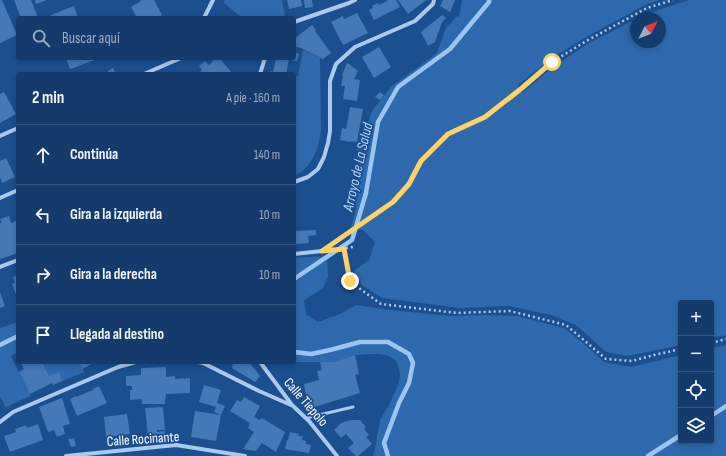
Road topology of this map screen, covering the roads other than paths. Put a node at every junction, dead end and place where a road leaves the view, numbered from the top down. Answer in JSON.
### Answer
{"nodes":[{"id":1,"x":213,"y":0,"type":"edge"},
{"id":2,"x":355,"y":0,"type":"edge"},
{"id":3,"x":434,"y":0,"type":"edge"},
{"id":4,"x":205,"y":16,"type":"edge"},
{"id":5,"x":296,"y":21,"type":"edge"},
{"id":6,"x":176,"y":60,"type":"edge"},
{"id":7,"x":264,"y":60,"type":"edge"},
{"id":8,"x":149,"y":72,"type":"edge"},
{"id":9,"x":261,"y":72,"type":"edge"},
{"id":10,"x":16,"y":129,"type":"edge"},
{"id":11,"x":0,"y":136,"type":"edge"},
{"id":12,"x":296,"y":181,"type":"edge"},
{"id":13,"x":16,"y":191,"type":"edge"},
{"id":14,"x":0,"y":198,"type":"edge"},
{"id":15,"x":322,"y":251,"type":"road end"},
{"id":16,"x":296,"y":254,"type":"edge"},
{"id":17,"x":16,"y":261,"type":"edge"},
{"id":18,"x":0,"y":267,"type":"edge"},
{"id":19,"x":129,"y":364,"type":"edge"},
{"id":20,"x":205,"y":364,"type":"edge"},
{"id":21,"x":261,"y":364,"type":"edge"},
{"id":22,"x":292,"y":406,"type":"junction"},
{"id":23,"x":353,"y":406,"type":"dead end"},
{"id":24,"x":306,"y":418,"type":"junction"},
{"id":25,"x":0,"y":422,"type":"edge"},
{"id":26,"x":66,"y":456,"type":"edge"},
{"id":27,"x":245,"y":456,"type":"edge"},
{"id":28,"x":337,"y":456,"type":"edge"}],
"edges":[{"from":1,"to":4,"type":"street"},
{"from":2,"to":5,"type":"street"},
{"from":3,"to":12,"type":"street"},
{"from":6,"to":8,"type":"street"},
{"from":7,"to":9,"type":"street"},
{"from":10,"to":11,"type":"street"},
{"from":13,"to":14,"type":"street"},
{"from":15,"to":16,"type":"street"},
{"from":17,"to":18,"type":"street"},
{"from":19,"to":25,"type":"street"},
{"from":20,"to":22,"type":"street"},
{"from":21,"to":22,"type":"street","name":"Calle Tiepolo"},
{"from":22,"to":24,"type":"street","name":"Calle Tiepolo"},
{"from":23,"to":24,"type":"lane"},
{"from":24,"to":28,"type":"street","name":"Calle Tiepolo"},
{"from":26,"to":27,"type":"street","name":"Calle Rocinante"}]}
